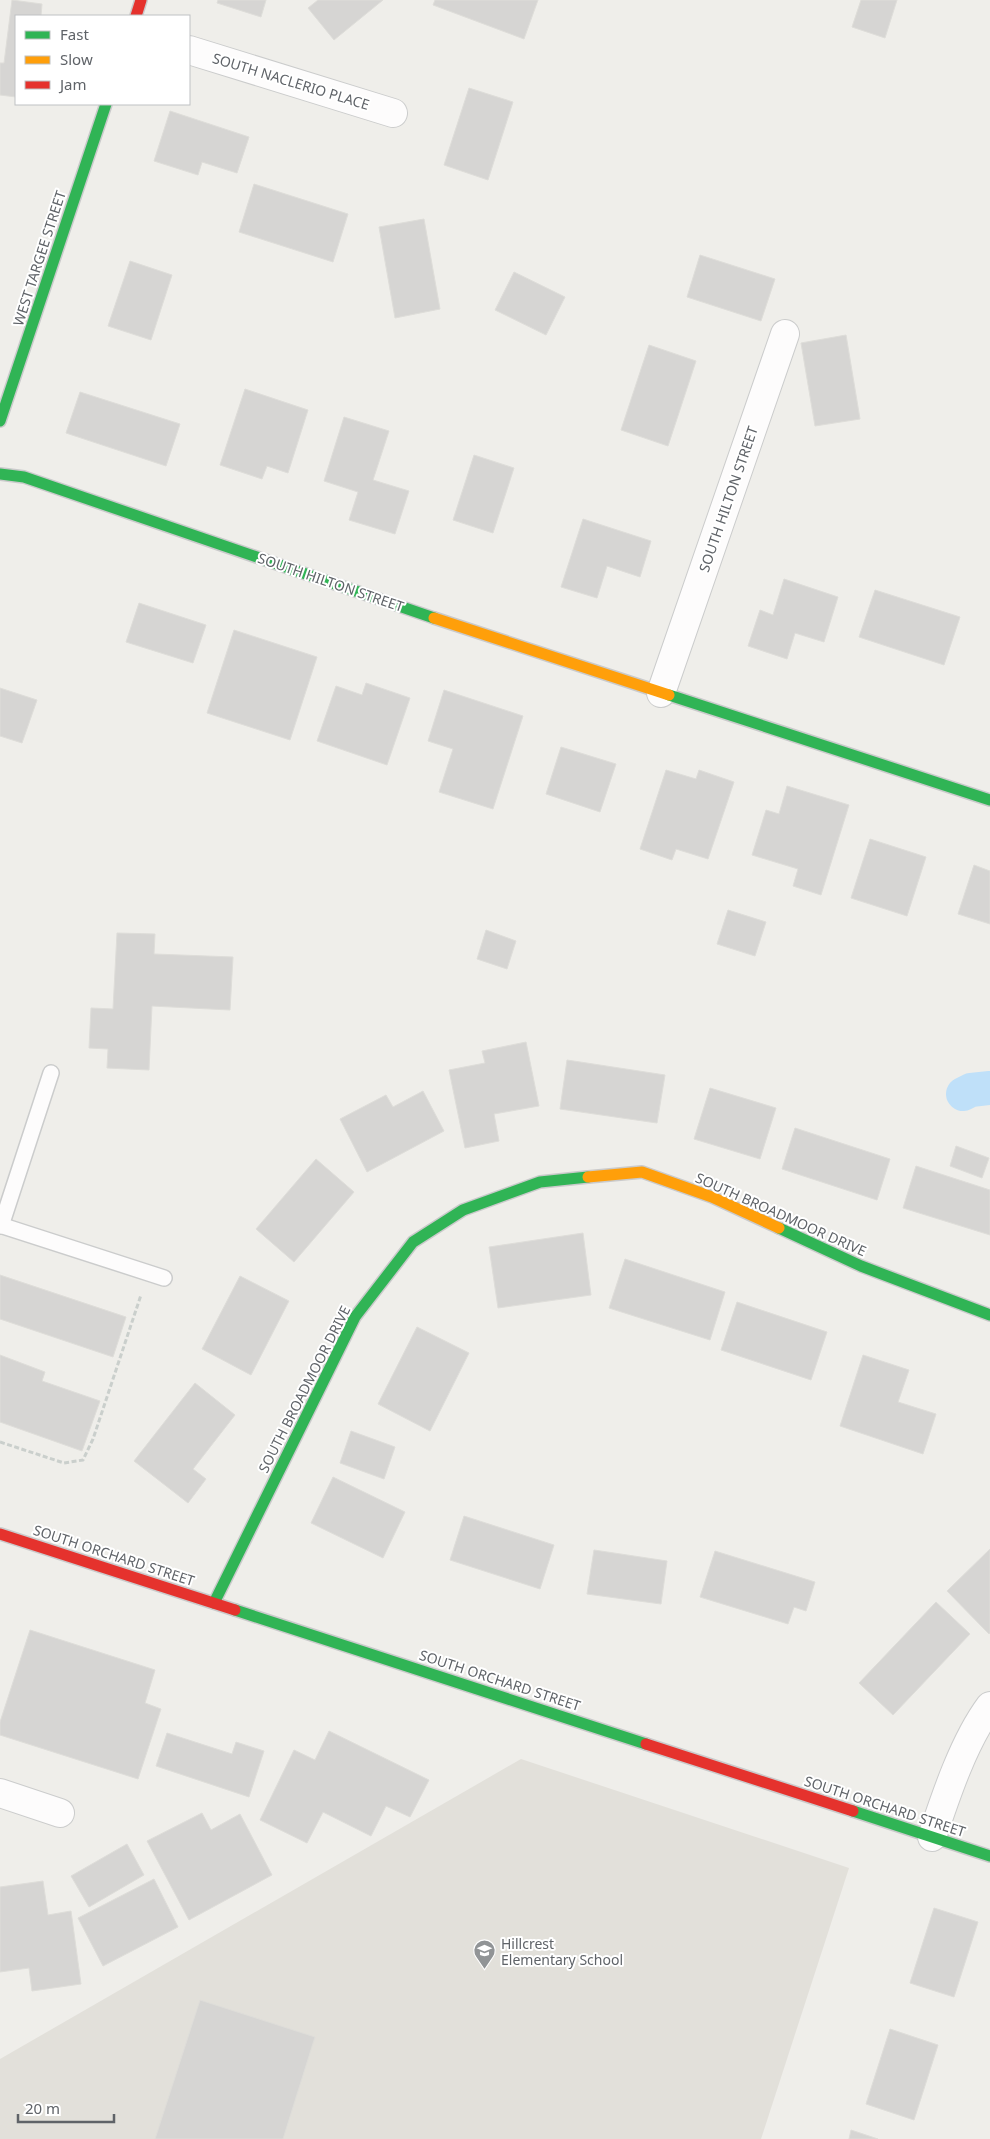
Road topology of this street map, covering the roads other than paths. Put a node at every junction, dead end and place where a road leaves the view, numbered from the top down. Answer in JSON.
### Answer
{"nodes":[{"id":1,"x":141,"y":0,"type":"edge"},
{"id":2,"x":136,"y":15,"type":"edge"},
{"id":3,"x":190,"y":50,"type":"edge"},
{"id":4,"x":106,"y":105,"type":"edge"},
{"id":5,"x":393,"y":113,"type":"dead end"},
{"id":6,"x":785,"y":334,"type":"dead end"},
{"id":7,"x":0,"y":421,"type":"edge"},
{"id":8,"x":0,"y":474,"type":"edge"},
{"id":9,"x":661,"y":693,"type":"junction"},
{"id":10,"x":990,"y":800,"type":"edge"},
{"id":11,"x":51,"y":1073,"type":"dead end"},
{"id":12,"x":1,"y":1226,"type":"edge"},
{"id":13,"x":164,"y":1278,"type":"dead end"},
{"id":14,"x":990,"y":1315,"type":"edge"},
{"id":15,"x":0,"y":1534,"type":"edge"},
{"id":16,"x":214,"y":1603,"type":"junction"},
{"id":17,"x":990,"y":1706,"type":"edge"},
{"id":18,"x":0,"y":1793,"type":"edge"},
{"id":19,"x":60,"y":1813,"type":"dead end"},
{"id":20,"x":932,"y":1836,"type":"junction"},
{"id":21,"x":990,"y":1856,"type":"edge"}],
"edges":[{"from":1,"to":2,"type":"street"},
{"from":3,"to":5,"type":"street","name":"SOUTH NACLERIO PLACE"},
{"from":4,"to":7,"type":"street","name":"WEST TARGEE STREET"},
{"from":6,"to":9,"type":"street","name":"SOUTH HILTON STREET"},
{"from":8,"to":9,"type":"street","name":"SOUTH HILTON STREET"},
{"from":9,"to":10,"type":"street","name":"SOUTH HILTON STREET"},
{"from":11,"to":12,"type":"lane"},
{"from":12,"to":13,"type":"lane"},
{"from":14,"to":16,"type":"street","name":"SOUTH BROADMOOR DRIVE"},
{"from":15,"to":16,"type":"street","name":"SOUTH ORCHARD STREET"},
{"from":16,"to":20,"type":"street","name":"SOUTH ORCHARD STREET"},
{"from":17,"to":20,"type":"street"},
{"from":18,"to":19,"type":"street"},
{"from":20,"to":21,"type":"street","name":"SOUTH ORCHARD STREET"}]}
